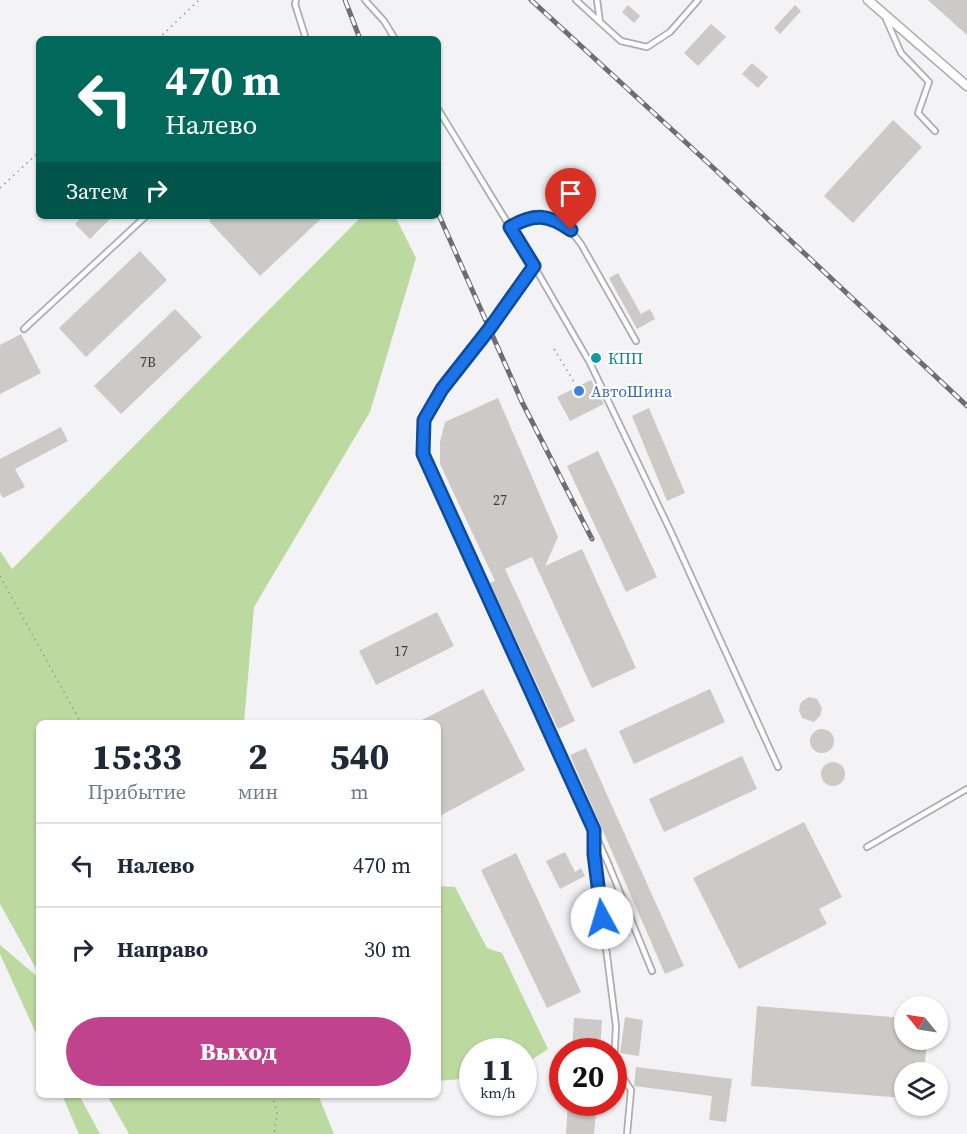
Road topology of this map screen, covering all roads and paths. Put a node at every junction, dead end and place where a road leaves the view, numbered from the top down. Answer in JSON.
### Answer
{"nodes":[{"id":1,"x":199,"y":0,"type":"edge"},
{"id":2,"x":296,"y":0,"type":"edge"},
{"id":3,"x":365,"y":0,"type":"edge"},
{"id":4,"x":576,"y":0,"type":"edge"},
{"id":5,"x":597,"y":0,"type":"edge"},
{"id":6,"x":698,"y":0,"type":"edge"},
{"id":7,"x":868,"y":0,"type":"edge"},
{"id":8,"x":884,"y":14,"type":"junction"},
{"id":9,"x":600,"y":22,"type":"junction"},
{"id":10,"x":161,"y":36,"type":"edge"},
{"id":11,"x":305,"y":36,"type":"edge"},
{"id":12,"x":393,"y":36,"type":"edge"},
{"id":13,"x":967,"y":86,"type":"edge"},
{"id":14,"x":441,"y":114,"type":"edge"},
{"id":15,"x":935,"y":131,"type":"dead end"},
{"id":16,"x":36,"y":155,"type":"edge"},
{"id":17,"x":0,"y":188,"type":"edge"},
{"id":18,"x":143,"y":219,"type":"edge"},
{"id":19,"x":510,"y":227,"type":"junction"},
{"id":20,"x":534,"y":266,"type":"junction"},
{"id":21,"x":24,"y":329,"type":"dead end"},
{"id":22,"x":636,"y":341,"type":"dead end"},
{"id":23,"x":554,"y":349,"type":"dead end"},
{"id":24,"x":577,"y":387,"type":"dead end"},
{"id":25,"x":0,"y":576,"type":"edge"},
{"id":26,"x":79,"y":720,"type":"edge"},
{"id":27,"x":778,"y":767,"type":"dead end"},
{"id":28,"x":967,"y":789,"type":"edge"},
{"id":29,"x":594,"y":830,"type":"junction"},
{"id":30,"x":867,"y":847,"type":"dead end"},
{"id":31,"x":652,"y":971,"type":"dead end"},
{"id":32,"x":273,"y":1098,"type":"edge"},
{"id":33,"x":274,"y":1134,"type":"edge"},
{"id":34,"x":627,"y":1134,"type":"edge"}],
"edges":[{"from":1,"to":10,"type":"path"},
{"from":2,"to":11,"type":"lane"},
{"from":3,"to":12,"type":"lane"},
{"from":4,"to":9,"type":"lane"},
{"from":5,"to":9,"type":"lane"},
{"from":6,"to":9,"type":"lane"},
{"from":7,"to":8,"type":"street"},
{"from":8,"to":13,"type":"street"},
{"from":8,"to":15,"type":"lane"},
{"from":14,"to":19,"type":"lane"},
{"from":16,"to":17,"type":"path"},
{"from":18,"to":21,"type":"lane"},
{"from":19,"to":20,"type":"lane"},
{"from":19,"to":22,"type":"lane"},
{"from":20,"to":27,"type":"lane"},
{"from":20,"to":29,"type":"lane"},
{"from":23,"to":24,"type":"path"},
{"from":25,"to":26,"type":"path"},
{"from":28,"to":30,"type":"lane"},
{"from":29,"to":31,"type":"lane"},
{"from":29,"to":34,"type":"lane"},
{"from":32,"to":33,"type":"path"}]}
